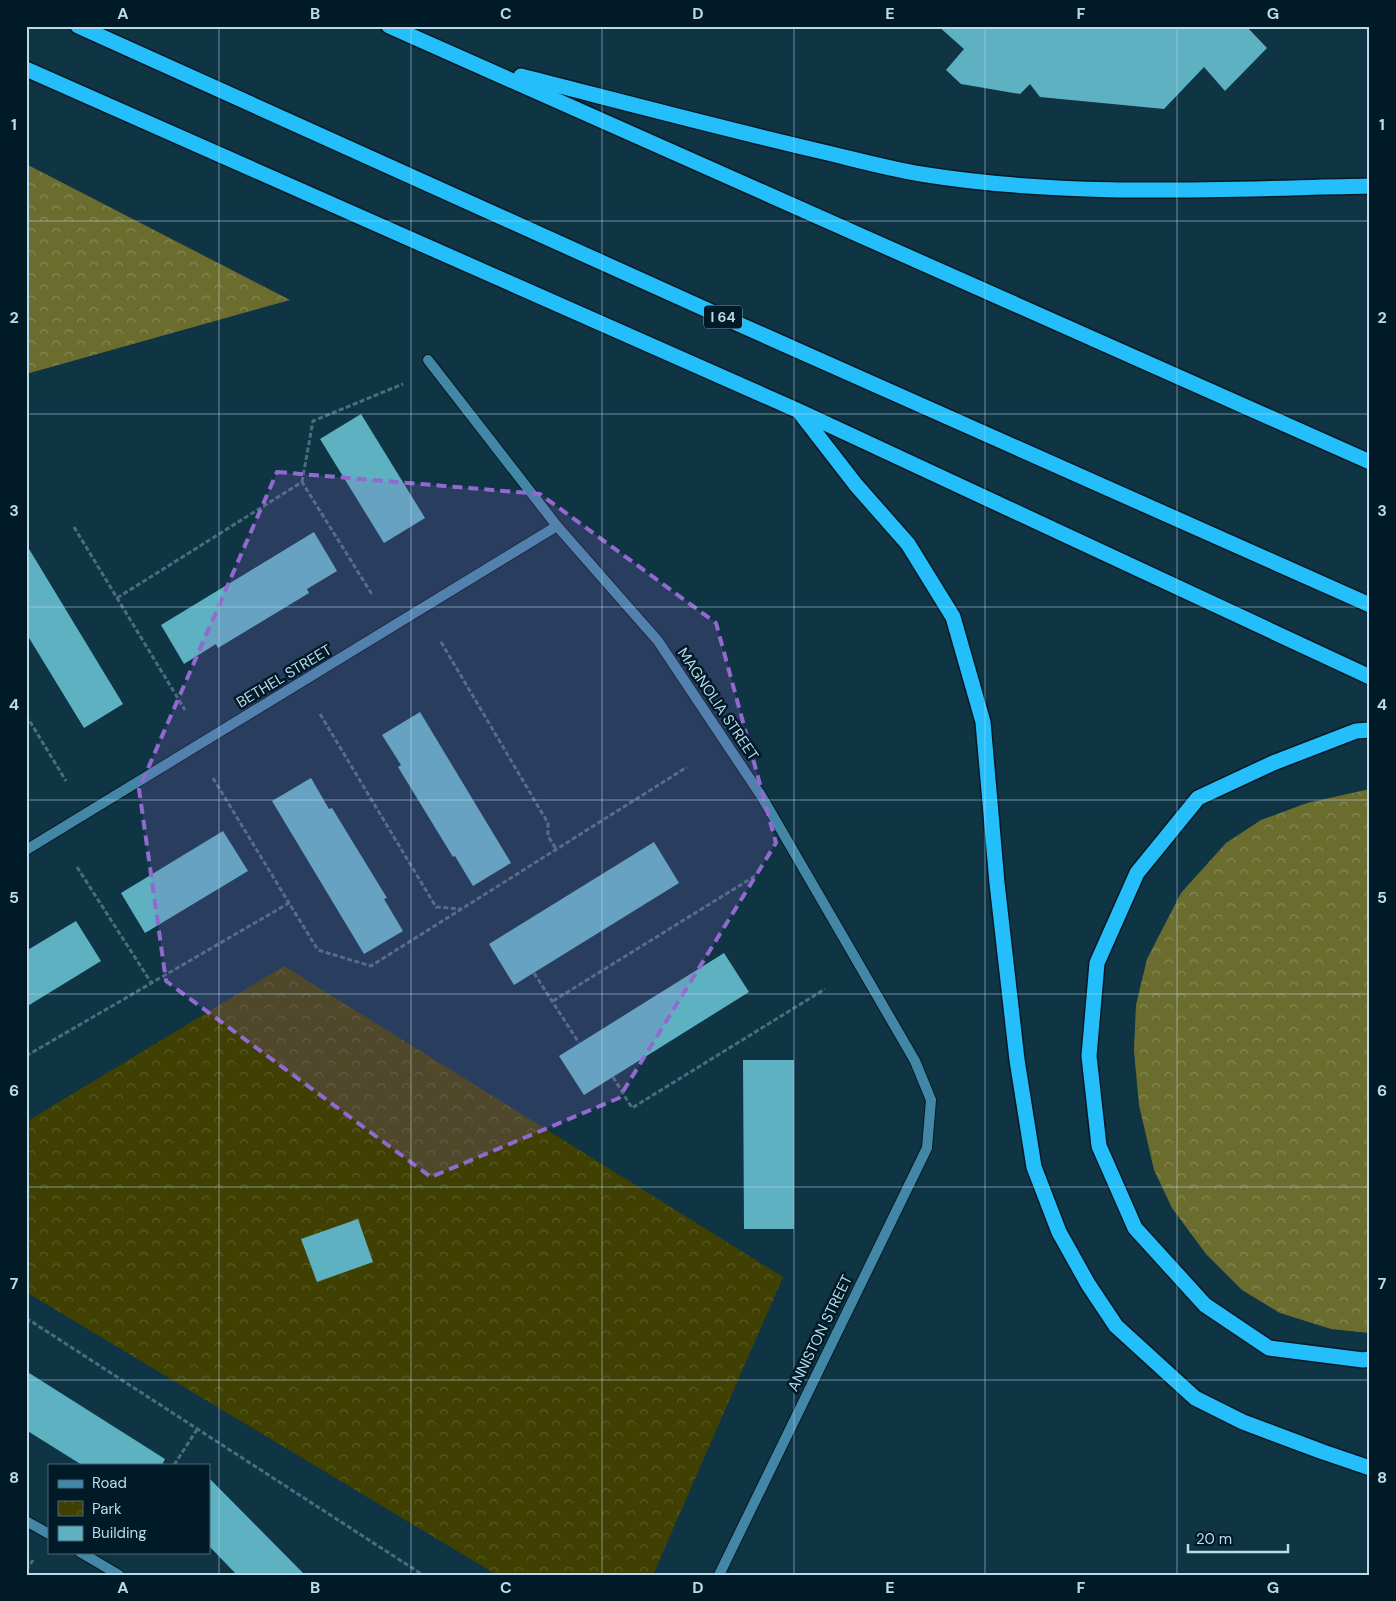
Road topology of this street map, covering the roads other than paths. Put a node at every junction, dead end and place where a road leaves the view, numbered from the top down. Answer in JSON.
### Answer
{"nodes":[{"id":1,"x":78,"y":26,"type":"edge"},
{"id":2,"x":389,"y":26,"type":"edge"},
{"id":3,"x":480,"y":66,"type":"junction"},
{"id":4,"x":26,"y":69,"type":"edge"},
{"id":5,"x":1370,"y":186,"type":"edge"},
{"id":6,"x":428,"y":360,"type":"dead end"},
{"id":7,"x":799,"y":411,"type":"junction"},
{"id":8,"x":1370,"y":462,"type":"edge"},
{"id":9,"x":557,"y":526,"type":"junction"},
{"id":10,"x":1370,"y":605,"type":"edge"},
{"id":11,"x":1370,"y":677,"type":"edge"},
{"id":12,"x":1370,"y":730,"type":"edge"},
{"id":13,"x":26,"y":850,"type":"edge"},
{"id":14,"x":931,"y":1100,"type":"joint"},
{"id":15,"x":1370,"y":1359,"type":"edge"},
{"id":16,"x":1370,"y":1468,"type":"edge"},
{"id":17,"x":26,"y":1521,"type":"edge"},
{"id":18,"x":48,"y":1533,"type":"edge"},
{"id":19,"x":83,"y":1554,"type":"edge"},
{"id":20,"x":119,"y":1575,"type":"edge"},
{"id":21,"x":719,"y":1575,"type":"edge"}],
"edges":[{"from":1,"to":10,"type":"highway","number":"I 64"},
{"from":2,"to":3,"type":"highway"},
{"from":3,"to":5,"type":"highway"},
{"from":3,"to":8,"type":"highway"},
{"from":4,"to":7,"type":"highway"},
{"from":6,"to":9,"type":"street","name":"MAGNOLIA STREET"},
{"from":7,"to":11,"type":"highway"},
{"from":7,"to":16,"type":"highway"},
{"from":9,"to":13,"type":"street","name":"BETHEL STREET"},
{"from":9,"to":14,"type":"street","name":"MAGNOLIA STREET"},
{"from":12,"to":15,"type":"highway"},
{"from":14,"to":21,"type":"street","name":"ANNISTON STREET"},
{"from":17,"to":18,"type":"street"},
{"from":19,"to":20,"type":"street"}]}
